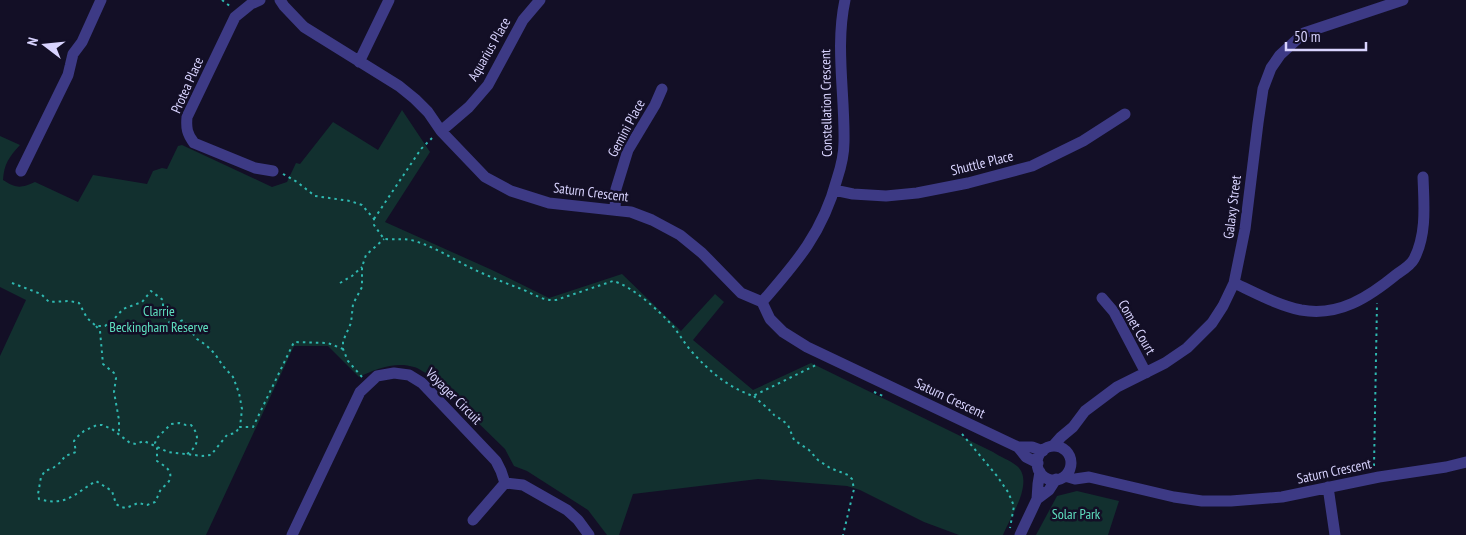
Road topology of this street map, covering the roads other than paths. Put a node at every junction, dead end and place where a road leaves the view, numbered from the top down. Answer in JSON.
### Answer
{"nodes":[{"id":1,"x":101,"y":0,"type":"edge"},
{"id":2,"x":260,"y":0,"type":"edge"},
{"id":3,"x":280,"y":0,"type":"edge"},
{"id":4,"x":389,"y":0,"type":"edge"},
{"id":5,"x":540,"y":0,"type":"edge"},
{"id":6,"x":845,"y":0,"type":"edge"},
{"id":7,"x":1400,"y":0,"type":"edge"},
{"id":8,"x":360,"y":62,"type":"junction"},
{"id":9,"x":662,"y":89,"type":"dead end"},
{"id":10,"x":1125,"y":114,"type":"dead end"},
{"id":11,"x":441,"y":131,"type":"junction"},
{"id":12,"x":20,"y":171,"type":"dead end"},
{"id":13,"x":273,"y":171,"type":"road end"},
{"id":14,"x":1423,"y":176,"type":"dead end"},
{"id":15,"x":834,"y":190,"type":"junction"},
{"id":16,"x":615,"y":210,"type":"junction"},
{"id":17,"x":1234,"y":283,"type":"junction"},
{"id":18,"x":1102,"y":298,"type":"dead end"},
{"id":19,"x":762,"y":302,"type":"junction"},
{"id":20,"x":1146,"y":373,"type":"junction"},
{"id":21,"x":1073,"y":427,"type":"junction"},
{"id":22,"x":1018,"y":447,"type":"junction"},
{"id":23,"x":1048,"y":449,"type":"junction"},
{"id":24,"x":1070,"y":458,"type":"junction"},
{"id":25,"x":1466,"y":462,"type":"edge"},
{"id":26,"x":1039,"y":468,"type":"junction"},
{"id":27,"x":1089,"y":477,"type":"junction"},
{"id":28,"x":1061,"y":478,"type":"junction"},
{"id":29,"x":505,"y":483,"type":"junction"},
{"id":30,"x":1328,"y":487,"type":"junction"},
{"id":31,"x":1037,"y":498,"type":"junction"},
{"id":32,"x":473,"y":520,"type":"dead end"},
{"id":33,"x":1014,"y":534,"type":"edge"},
{"id":34,"x":292,"y":535,"type":"edge"},
{"id":35,"x":589,"y":535,"type":"edge"},
{"id":36,"x":1335,"y":535,"type":"edge"}],
"edges":[{"from":1,"to":12,"type":"street"},
{"from":2,"to":13,"type":"street","name":"Protea Place"},
{"from":3,"to":8,"type":"street","name":"Saturn Crescent"},
{"from":4,"to":8,"type":"street"},
{"from":5,"to":11,"type":"street","name":"Aquarius Place"},
{"from":6,"to":15,"type":"street","name":"Constellation Crescent"},
{"from":7,"to":17,"type":"street","name":"Galaxy Street"},
{"from":8,"to":11,"type":"street","name":"Saturn Crescent"},
{"from":9,"to":16,"type":"street","name":"Gemini Place"},
{"from":10,"to":15,"type":"street","name":"Shuttle Place"},
{"from":11,"to":16,"type":"street","name":"Saturn Crescent"},
{"from":14,"to":17,"type":"street"},
{"from":15,"to":19,"type":"street","name":"Constellation Crescent"},
{"from":16,"to":19,"type":"street","name":"Saturn Crescent"},
{"from":17,"to":20,"type":"street","name":"Galaxy Street"},
{"from":18,"to":20,"type":"street","name":"Comet Court"},
{"from":19,"to":22,"type":"street","name":"Saturn Crescent"},
{"from":20,"to":21,"type":"street","name":"Galaxy Street"},
{"from":21,"to":23,"type":"street","name":"Galaxy Street"},
{"from":21,"to":24,"type":"street","name":"Galaxy Street"},
{"from":22,"to":23,"type":"street","name":"Saturn Crescent"},
{"from":22,"to":26,"type":"street","name":"Saturn Crescent"},
{"from":23,"to":24,"type":"street"},
{"from":23,"to":26,"type":"street"},
{"from":24,"to":27,"type":"street","name":"Saturn Crescent"},
{"from":24,"to":28,"type":"street"},
{"from":25,"to":30,"type":"street","name":"Saturn Crescent"},
{"from":26,"to":28,"type":"street"},
{"from":26,"to":31,"type":"street"},
{"from":27,"to":28,"type":"street","name":"Saturn Crescent"},
{"from":27,"to":30,"type":"street","name":"Saturn Crescent"},
{"from":28,"to":31,"type":"street"},
{"from":29,"to":32,"type":"street"},
{"from":29,"to":34,"type":"street","name":"Voyager Circuit"},
{"from":29,"to":35,"type":"street"},
{"from":30,"to":36,"type":"street"},
{"from":31,"to":33,"type":"street"}]}
